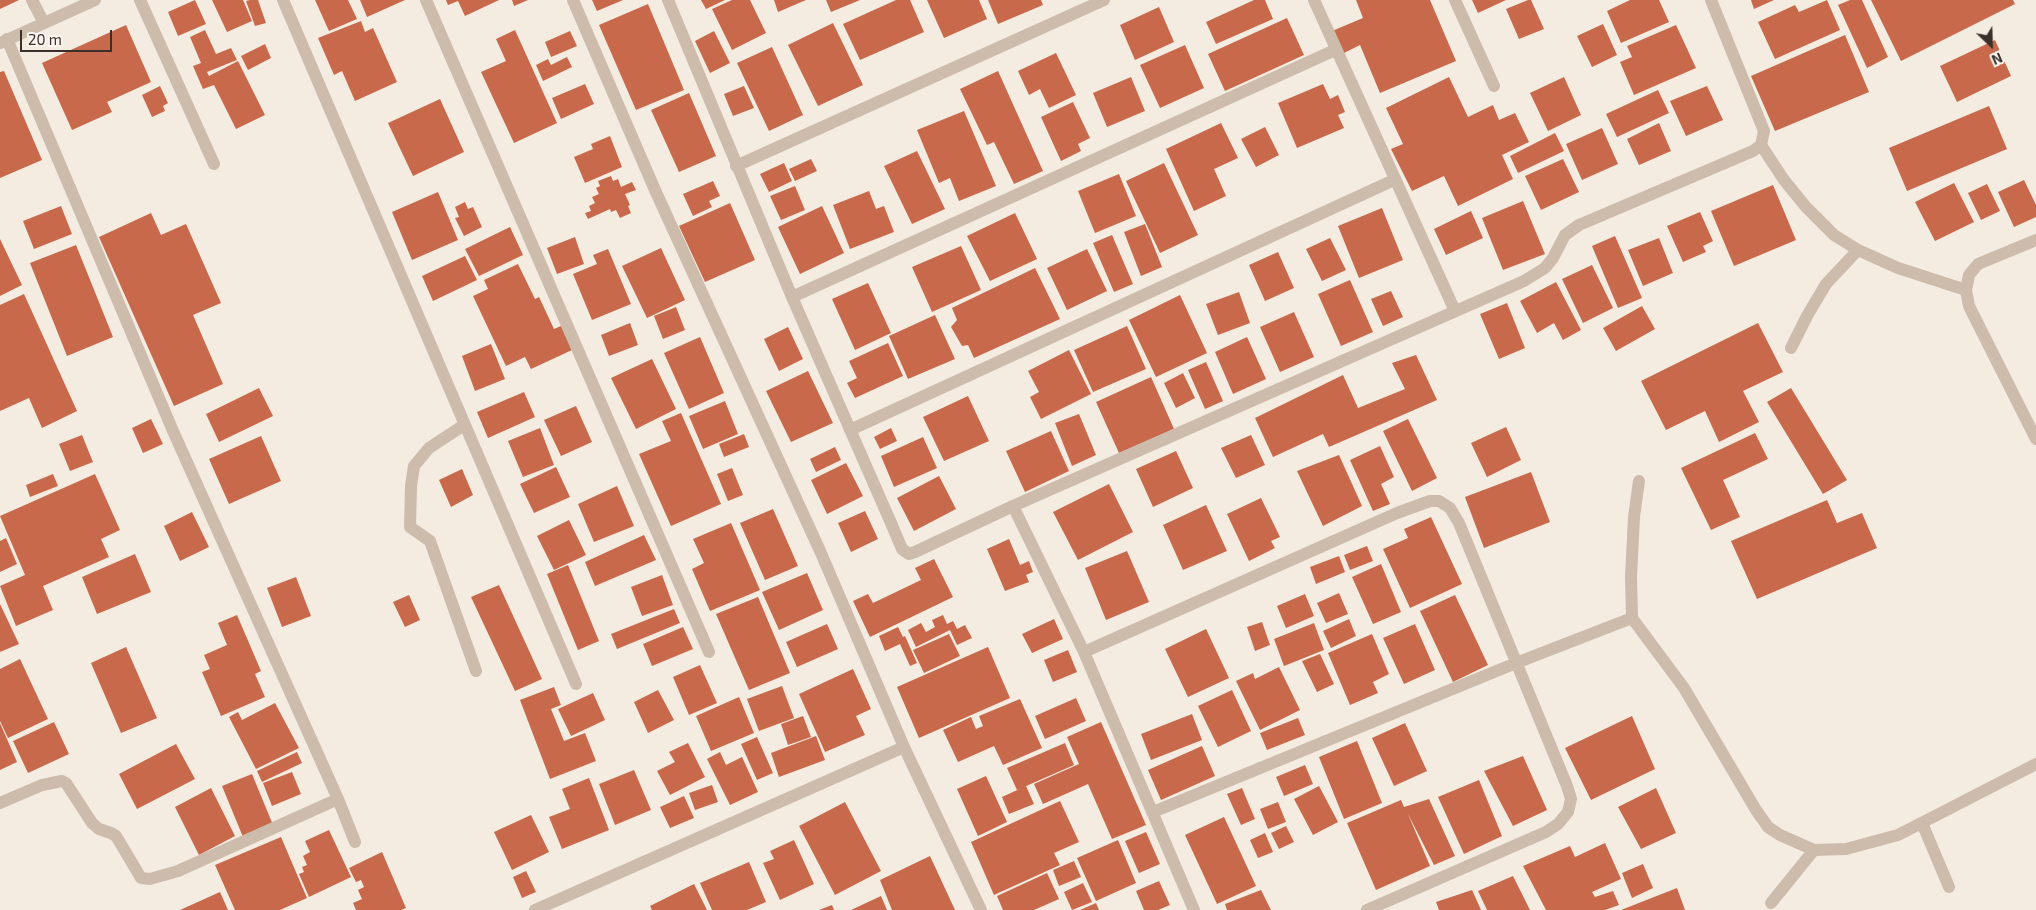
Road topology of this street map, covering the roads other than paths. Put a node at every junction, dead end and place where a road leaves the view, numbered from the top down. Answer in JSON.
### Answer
{"nodes":[{"id":1,"x":32,"y":0,"type":"edge"},
{"id":2,"x":95,"y":0,"type":"edge"},
{"id":3,"x":140,"y":0,"type":"edge"},
{"id":4,"x":282,"y":0,"type":"edge"},
{"id":5,"x":426,"y":0,"type":"edge"},
{"id":6,"x":573,"y":0,"type":"edge"},
{"id":7,"x":668,"y":0,"type":"edge"},
{"id":8,"x":1104,"y":0,"type":"edge"},
{"id":9,"x":1314,"y":0,"type":"edge"},
{"id":10,"x":1456,"y":0,"type":"edge"},
{"id":11,"x":1711,"y":0,"type":"edge"},
{"id":12,"x":44,"y":23,"type":"junction"},
{"id":13,"x":4,"y":41,"type":"edge"},
{"id":14,"x":1336,"y":50,"type":"junction"},
{"id":15,"x":1494,"y":86,"type":"dead end"},
{"id":16,"x":1762,"y":145,"type":"junction"},
{"id":17,"x":214,"y":164,"type":"dead end"},
{"id":18,"x":736,"y":166,"type":"junction"},
{"id":19,"x":1394,"y":180,"type":"junction"},
{"id":20,"x":2036,"y":240,"type":"edge"},
{"id":21,"x":1858,"y":250,"type":"junction"},
{"id":22,"x":1966,"y":290,"type":"junction"},
{"id":23,"x":792,"y":297,"type":"junction"},
{"id":24,"x":1455,"y":311,"type":"junction"},
{"id":25,"x":1791,"y":348,"type":"dead end"},
{"id":26,"x":464,"y":425,"type":"junction"},
{"id":27,"x":850,"y":430,"type":"junction"},
{"id":28,"x":2036,"y":440,"type":"edge"},
{"id":29,"x":1639,"y":481,"type":"dead end"},
{"id":30,"x":1013,"y":506,"type":"junction"},
{"id":31,"x":1632,"y":618,"type":"junction"},
{"id":32,"x":709,"y":652,"type":"dead end"},
{"id":33,"x":1084,"y":652,"type":"junction"},
{"id":34,"x":1516,"y":663,"type":"junction"},
{"id":35,"x":476,"y":671,"type":"dead end"},
{"id":36,"x":576,"y":684,"type":"dead end"},
{"id":37,"x":904,"y":748,"type":"junction"},
{"id":38,"x":2036,"y":764,"type":"edge"},
{"id":39,"x":338,"y":799,"type":"junction"},
{"id":40,"x":0,"y":803,"type":"edge"},
{"id":41,"x":1153,"y":812,"type":"junction"},
{"id":42,"x":1922,"y":823,"type":"junction"},
{"id":43,"x":355,"y":842,"type":"dead end"},
{"id":44,"x":1814,"y":850,"type":"junction"},
{"id":45,"x":1949,"y":887,"type":"dead end"},
{"id":46,"x":1771,"y":903,"type":"dead end"},
{"id":47,"x":535,"y":910,"type":"edge"},
{"id":48,"x":981,"y":910,"type":"edge"},
{"id":49,"x":1194,"y":910,"type":"edge"},
{"id":50,"x":1368,"y":910,"type":"edge"}],
"edges":[{"from":1,"to":12,"type":"street"},
{"from":2,"to":12,"type":"street"},
{"from":3,"to":17,"type":"street"},
{"from":4,"to":26,"type":"street"},
{"from":5,"to":32,"type":"street"},
{"from":6,"to":37,"type":"street"},
{"from":7,"to":18,"type":"street"},
{"from":8,"to":18,"type":"street"},
{"from":9,"to":14,"type":"street"},
{"from":10,"to":15,"type":"street"},
{"from":11,"to":16,"type":"street"},
{"from":12,"to":13,"type":"street"},
{"from":13,"to":39,"type":"street"},
{"from":14,"to":19,"type":"street"},
{"from":14,"to":23,"type":"street"},
{"from":16,"to":21,"type":"street"},
{"from":16,"to":24,"type":"street"},
{"from":18,"to":23,"type":"street"},
{"from":19,"to":24,"type":"street"},
{"from":19,"to":27,"type":"street"},
{"from":20,"to":22,"type":"street"},
{"from":21,"to":22,"type":"street"},
{"from":21,"to":25,"type":"street"},
{"from":22,"to":28,"type":"street"},
{"from":23,"to":27,"type":"street"},
{"from":24,"to":30,"type":"street"},
{"from":26,"to":35,"type":"street"},
{"from":26,"to":36,"type":"street"},
{"from":27,"to":30,"type":"street"},
{"from":29,"to":31,"type":"street"},
{"from":30,"to":33,"type":"street"},
{"from":31,"to":34,"type":"street"},
{"from":31,"to":44,"type":"street"},
{"from":33,"to":34,"type":"street"},
{"from":33,"to":41,"type":"street"},
{"from":34,"to":41,"type":"street"},
{"from":34,"to":50,"type":"street"},
{"from":37,"to":47,"type":"street"},
{"from":37,"to":48,"type":"street"},
{"from":38,"to":42,"type":"street"},
{"from":39,"to":40,"type":"street"},
{"from":39,"to":43,"type":"street"},
{"from":41,"to":49,"type":"street"},
{"from":42,"to":44,"type":"street"},
{"from":42,"to":45,"type":"street"},
{"from":44,"to":46,"type":"street"}]}
